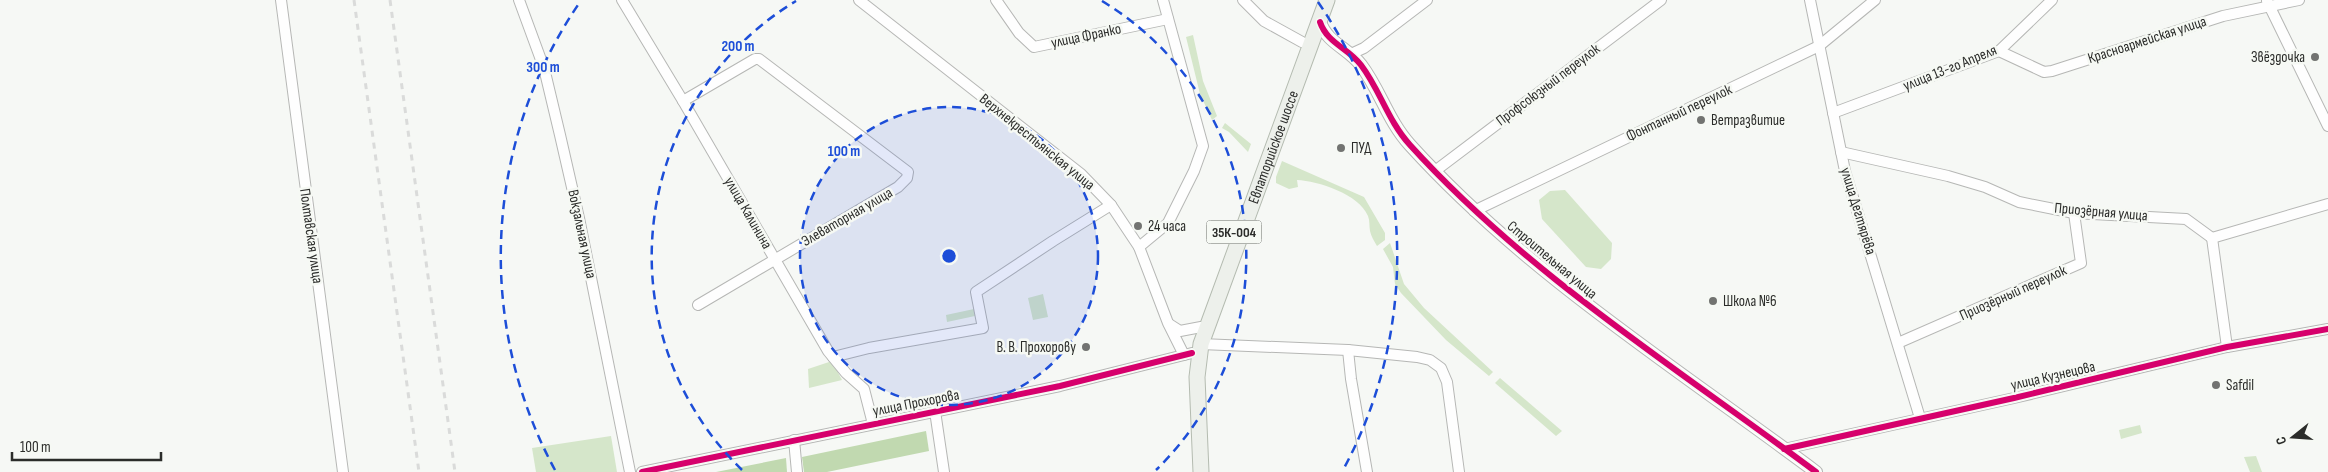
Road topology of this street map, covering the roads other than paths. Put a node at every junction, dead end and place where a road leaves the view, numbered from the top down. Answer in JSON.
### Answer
{"nodes":[{"id":1,"x":281,"y":0,"type":"edge"},
{"id":2,"x":519,"y":0,"type":"edge"},
{"id":3,"x":622,"y":0,"type":"edge"},
{"id":4,"x":858,"y":0,"type":"edge"},
{"id":5,"x":996,"y":0,"type":"edge"},
{"id":6,"x":1163,"y":0,"type":"edge"},
{"id":7,"x":1243,"y":0,"type":"edge"},
{"id":8,"x":1318,"y":0,"type":"edge"},
{"id":9,"x":1327,"y":0,"type":"edge"},
{"id":10,"x":1427,"y":0,"type":"edge"},
{"id":11,"x":1661,"y":0,"type":"edge"},
{"id":12,"x":1810,"y":0,"type":"edge"},
{"id":13,"x":1875,"y":0,"type":"edge"},
{"id":14,"x":2052,"y":0,"type":"edge"},
{"id":15,"x":2299,"y":0,"type":"edge"},
{"id":16,"x":2268,"y":3,"type":"edge"},
{"id":17,"x":1167,"y":15,"type":"junction"},
{"id":18,"x":1320,"y":22,"type":"junction"},
{"id":19,"x":1306,"y":46,"type":"junction"},
{"id":20,"x":1819,"y":46,"type":"junction"},
{"id":21,"x":1340,"y":47,"type":"junction"},
{"id":22,"x":1999,"y":51,"type":"junction"},
{"id":23,"x":1351,"y":54,"type":"junction"},
{"id":24,"x":683,"y":101,"type":"junction"},
{"id":25,"x":1834,"y":113,"type":"junction"},
{"id":26,"x":2328,"y":126,"type":"edge"},
{"id":27,"x":1841,"y":152,"type":"junction"},
{"id":28,"x":1435,"y":171,"type":"junction"},
{"id":29,"x":2328,"y":204,"type":"edge"},
{"id":30,"x":1111,"y":205,"type":"junction"},
{"id":31,"x":1474,"y":211,"type":"junction"},
{"id":32,"x":2074,"y":213,"type":"junction"},
{"id":33,"x":2212,"y":238,"type":"junction"},
{"id":34,"x":1139,"y":247,"type":"junction"},
{"id":35,"x":775,"y":260,"type":"junction"},
{"id":36,"x":698,"y":305,"type":"dead end"},
{"id":37,"x":1168,"y":323,"type":"junction"},
{"id":38,"x":1201,"y":327,"type":"junction"},
{"id":39,"x":2328,"y":330,"type":"edge"},
{"id":40,"x":1898,"y":343,"type":"junction"},
{"id":41,"x":2226,"y":348,"type":"junction"},
{"id":42,"x":1348,"y":350,"type":"junction"},
{"id":43,"x":1193,"y":351,"type":"junction"},
{"id":44,"x":833,"y":358,"type":"junction"},
{"id":45,"x":935,"y":411,"type":"junction"},
{"id":46,"x":1920,"y":418,"type":"junction"},
{"id":47,"x":873,"y":424,"type":"junction"},
{"id":48,"x":794,"y":440,"type":"junction"},
{"id":49,"x":1784,"y":449,"type":"junction"},
{"id":50,"x":343,"y":472,"type":"edge"},
{"id":51,"x":630,"y":472,"type":"edge"},
{"id":52,"x":642,"y":472,"type":"edge"},
{"id":53,"x":797,"y":472,"type":"edge"},
{"id":54,"x":944,"y":472,"type":"edge"},
{"id":55,"x":1192,"y":472,"type":"edge"},
{"id":56,"x":1201,"y":472,"type":"edge"},
{"id":57,"x":1367,"y":472,"type":"edge"},
{"id":58,"x":1460,"y":472,"type":"edge"},
{"id":59,"x":1816,"y":472,"type":"edge"}],
"edges":[{"from":1,"to":50,"type":"street","name":"Полтавская улица"},
{"from":2,"to":51,"type":"street","name":"Вокзальная улица"},
{"from":3,"to":24,"type":"street","name":"улица Калинина"},
{"from":4,"to":30,"type":"street","name":"Верхнекрестьянская улица"},
{"from":5,"to":17,"type":"street","name":"улица Франко"},
{"from":6,"to":17,"type":"street"},
{"from":7,"to":19,"type":"street"},
{"from":8,"to":19,"type":"main road","name":"Евпаторийское шоссе","number":"35К-004"},
{"from":9,"to":18,"type":"main road","name":"Евпаторийское шоссе","number":"35К-004"},
{"from":10,"to":23,"type":"street"},
{"from":11,"to":28,"type":"street","name":"Профсоюзный переулок"},
{"from":12,"to":20,"type":"street","name":"улица Дегтярёва"},
{"from":13,"to":20,"type":"street","name":"Фонтанный переулок"},
{"from":14,"to":22,"type":"street","name":"улица 13-го Апреля"},
{"from":15,"to":16,"type":"street","name":"Красноармейская улица"},
{"from":16,"to":22,"type":"street","name":"Красноармейская улица"},
{"from":16,"to":26,"type":"street"},
{"from":17,"to":34,"type":"street"},
{"from":18,"to":19,"type":"main road","name":"Евпаторийское шоссе","number":"35К-004"},
{"from":18,"to":21,"type":"street","name":"Строительная улица"},
{"from":19,"to":21,"type":"street"},
{"from":19,"to":38,"type":"main road","name":"Евпаторийское шоссе","number":"35К-004"},
{"from":19,"to":43,"type":"main road","name":"Евпаторийское шоссе","number":"35К-004"},
{"from":20,"to":25,"type":"street","name":"улица Дегтярёва"},
{"from":20,"to":31,"type":"street","name":"Фонтанный переулок"},
{"from":21,"to":23,"type":"street","name":"Строительная улица"},
{"from":22,"to":25,"type":"street","name":"улица 13-го Апреля"},
{"from":23,"to":28,"type":"street","name":"Строительная улица"},
{"from":24,"to":35,"type":"street","name":"улица Калинина"},
{"from":24,"to":35,"type":"street","name":"Элеваторная улица"},
{"from":25,"to":27,"type":"street","name":"улица Дегтярёва"},
{"from":27,"to":32,"type":"street","name":"Приозёрная улица"},
{"from":27,"to":40,"type":"street","name":"улица Дегтярёва"},
{"from":28,"to":31,"type":"street","name":"Строительная улица"},
{"from":29,"to":33,"type":"street"},
{"from":30,"to":34,"type":"street","name":"Верхнекрестьянская улица"},
{"from":30,"to":44,"type":"street"},
{"from":31,"to":49,"type":"street","name":"Строительная улица"},
{"from":32,"to":33,"type":"street","name":"Приозёрная улица"},
{"from":32,"to":40,"type":"street","name":"Приозёрный переулок"},
{"from":33,"to":41,"type":"street"},
{"from":34,"to":37,"type":"street","name":"Верхнекрестьянская улица"},
{"from":35,"to":36,"type":"street","name":"Элеваторная улица"},
{"from":35,"to":44,"type":"street","name":"улица Калинина"},
{"from":37,"to":38,"type":"street"},
{"from":37,"to":43,"type":"street","name":"Верхнекрестьянская улица"},
{"from":38,"to":43,"type":"main road","name":"Евпаторийское шоссе","number":"35К-004"},
{"from":39,"to":41,"type":"street","name":"улица Кузнецова"},
{"from":40,"to":46,"type":"street","name":"улица Дегтярёва"},
{"from":41,"to":46,"type":"street","name":"улица Кузнецова"},
{"from":42,"to":43,"type":"street","name":"улица Прохорова"},
{"from":42,"to":57,"type":"street"},
{"from":42,"to":58,"type":"street","name":"улица Прохорова"},
{"from":43,"to":45,"type":"street","name":"улица Прохорова"},
{"from":43,"to":55,"type":"main road","name":"Евпаторийское шоссе","number":"35К-004"},
{"from":43,"to":56,"type":"main road","name":"Евпаторийское шоссе","number":"35К-004"},
{"from":44,"to":47,"type":"street","name":"улица Калинина"},
{"from":45,"to":47,"type":"street","name":"улица Прохорова"},
{"from":45,"to":54,"type":"street"},
{"from":46,"to":49,"type":"street","name":"улица Кузнецова"},
{"from":47,"to":48,"type":"street","name":"улица Прохорова"},
{"from":48,"to":52,"type":"street","name":"улица Прохорова"},
{"from":48,"to":53,"type":"street"},
{"from":49,"to":59,"type":"street","name":"Строительная улица"}]}
